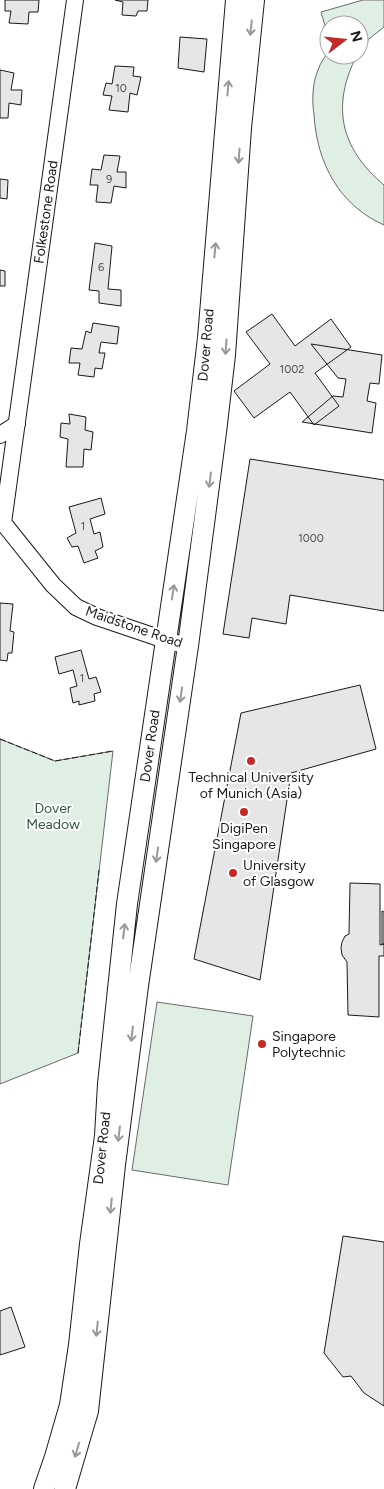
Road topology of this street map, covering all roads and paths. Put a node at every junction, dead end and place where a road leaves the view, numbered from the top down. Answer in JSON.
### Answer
{"nodes":[{"id":1,"x":75,"y":0,"type":"edge"},
{"id":2,"x":236,"y":0,"type":"edge"},
{"id":3,"x":254,"y":0,"type":"edge"},
{"id":4,"x":239,"y":56,"type":"junction"},
{"id":5,"x":17,"y":424,"type":"junction"},
{"id":6,"x":0,"y":435,"type":"edge"},
{"id":7,"x":2,"y":521,"type":"edge"},
{"id":8,"x":165,"y":640,"type":"junction"},
{"id":9,"x":188,"y":646,"type":"junction"},
{"id":10,"x":79,"y":1408,"type":"junction"},
{"id":11,"x":44,"y":1489,"type":"edge"},
{"id":12,"x":66,"y":1489,"type":"edge"}],
"edges":[{"from":1,"to":5,"type":"street","name":"Folkestone Road"},
{"from":2,"to":4,"type":"street","name":"Dover Road"},
{"from":3,"to":4,"type":"street","name":"Dover Road","one_way":true},
{"from":8,"to":4,"type":"street","name":"Dover Road","one_way":true},
{"from":4,"to":9,"type":"street","name":"Dover Road","one_way":true},
{"from":5,"to":6,"type":"street"},
{"from":5,"to":7,"type":"street","name":"Folkestone Road"},
{"from":7,"to":8,"type":"street","name":"Maidstone Road"},
{"from":8,"to":9,"type":"street","name":"Maidstone Road"},
{"from":10,"to":8,"type":"street","name":"Dover Road","one_way":true},
{"from":9,"to":10,"type":"street","name":"Dover Road","one_way":true},
{"from":10,"to":11,"type":"street","name":"Dover Road"},
{"from":10,"to":12,"type":"street","name":"Dover Road","one_way":true}]}
